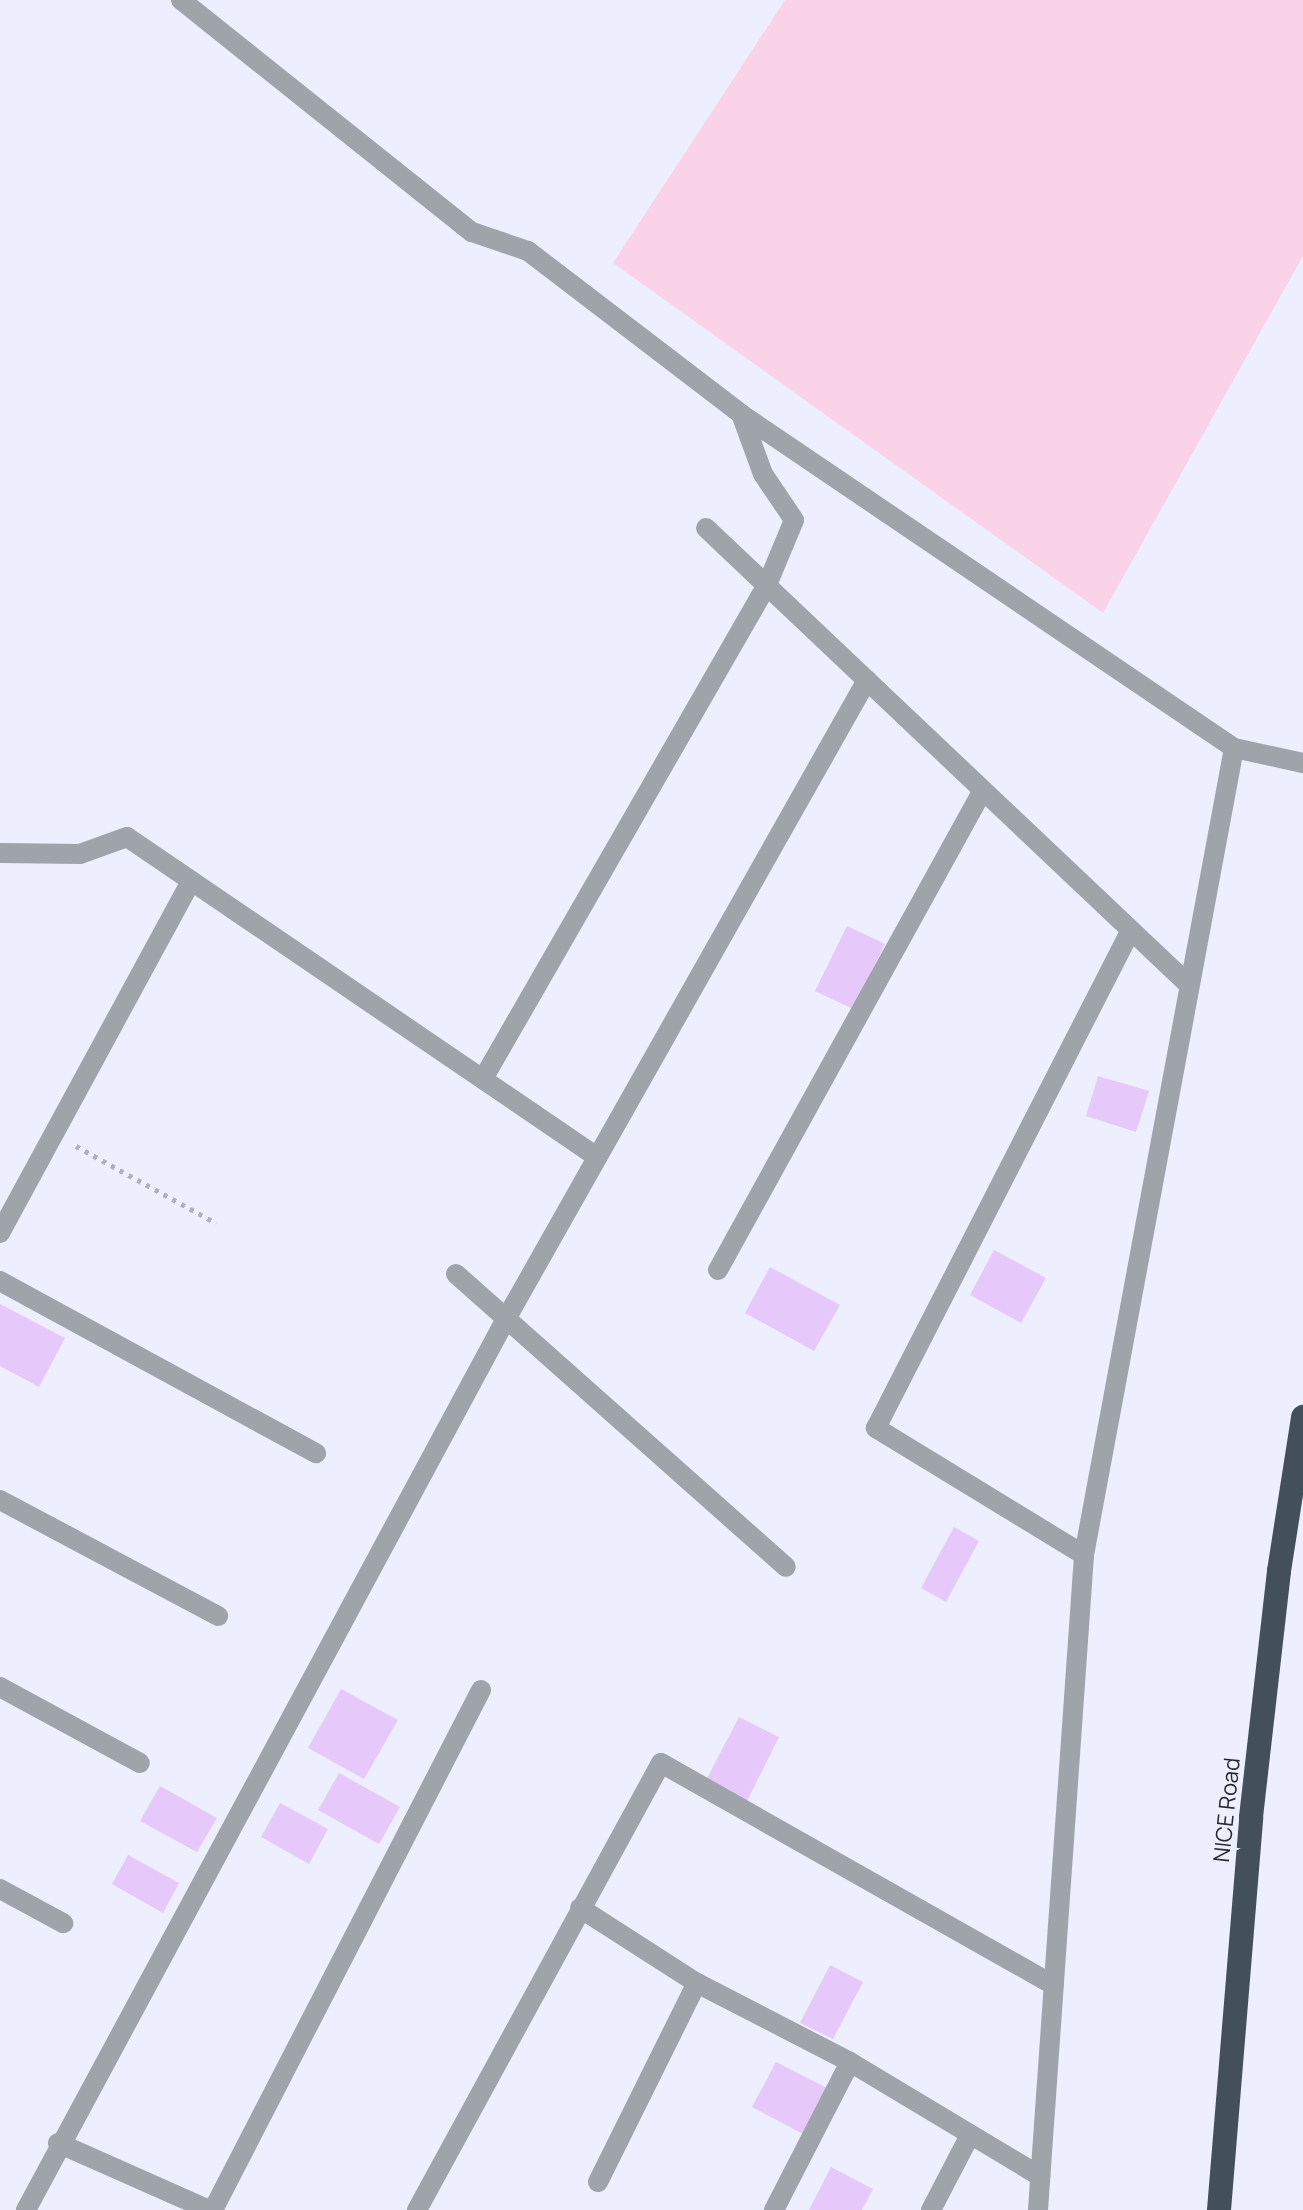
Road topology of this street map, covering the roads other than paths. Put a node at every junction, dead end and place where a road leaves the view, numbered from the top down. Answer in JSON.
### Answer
{"nodes":[{"id":1,"x":181,"y":0,"type":"edge"},
{"id":2,"x":741,"y":414,"type":"junction"},
{"id":3,"x":706,"y":528,"type":"dead end"},
{"id":4,"x":767,"y":585,"type":"junction"},
{"id":5,"x":867,"y":680,"type":"junction"},
{"id":6,"x":1234,"y":748,"type":"junction"},
{"id":7,"x":1303,"y":763,"type":"edge"},
{"id":8,"x":983,"y":790,"type":"junction"},
{"id":9,"x":0,"y":853,"type":"edge"},
{"id":10,"x":191,"y":881,"type":"junction"},
{"id":11,"x":1131,"y":930,"type":"junction"},
{"id":12,"x":1189,"y":985,"type":"junction"},
{"id":13,"x":483,"y":1079,"type":"junction"},
{"id":14,"x":597,"y":1157,"type":"junction"},
{"id":15,"x":0,"y":1233,"type":"edge"},
{"id":16,"x":718,"y":1270,"type":"dead end"},
{"id":17,"x":456,"y":1274,"type":"dead end"},
{"id":18,"x":0,"y":1281,"type":"edge"},
{"id":19,"x":506,"y":1319,"type":"junction"},
{"id":20,"x":1303,"y":1417,"type":"edge"},
{"id":21,"x":316,"y":1453,"type":"dead end"},
{"id":22,"x":0,"y":1500,"type":"edge"},
{"id":23,"x":1084,"y":1555,"type":"junction"},
{"id":24,"x":786,"y":1567,"type":"dead end"},
{"id":25,"x":218,"y":1616,"type":"dead end"},
{"id":26,"x":0,"y":1687,"type":"edge"},
{"id":27,"x":481,"y":1690,"type":"dead end"},
{"id":28,"x":140,"y":1763,"type":"dead end"},
{"id":29,"x":0,"y":1889,"type":"edge"},
{"id":30,"x":580,"y":1908,"type":"junction"},
{"id":31,"x":63,"y":1923,"type":"dead end"},
{"id":32,"x":697,"y":1983,"type":"junction"},
{"id":33,"x":1054,"y":1985,"type":"junction"},
{"id":34,"x":850,"y":2062,"type":"junction"},
{"id":35,"x":970,"y":2135,"type":"junction"},
{"id":36,"x":58,"y":2143,"type":"junction"},
{"id":37,"x":1040,"y":2176,"type":"junction"},
{"id":38,"x":598,"y":2182,"type":"dead end"},
{"id":39,"x":26,"y":2210,"type":"edge"},
{"id":40,"x":211,"y":2210,"type":"edge"},
{"id":41,"x":417,"y":2210,"type":"edge"},
{"id":42,"x":774,"y":2210,"type":"edge"},
{"id":43,"x":931,"y":2210,"type":"edge"},
{"id":44,"x":1038,"y":2210,"type":"edge"},
{"id":45,"x":1219,"y":2210,"type":"edge"}],
"edges":[{"from":1,"to":2,"type":"street"},
{"from":2,"to":4,"type":"street"},
{"from":2,"to":6,"type":"street"},
{"from":3,"to":4,"type":"street"},
{"from":4,"to":5,"type":"street"},
{"from":4,"to":13,"type":"street"},
{"from":5,"to":8,"type":"street"},
{"from":5,"to":14,"type":"street"},
{"from":6,"to":7,"type":"street"},
{"from":6,"to":12,"type":"street"},
{"from":8,"to":11,"type":"street"},
{"from":8,"to":16,"type":"street"},
{"from":9,"to":10,"type":"street"},
{"from":10,"to":13,"type":"street"},
{"from":10,"to":15,"type":"street"},
{"from":11,"to":12,"type":"street"},
{"from":11,"to":23,"type":"street"},
{"from":12,"to":23,"type":"street"},
{"from":13,"to":14,"type":"street"},
{"from":14,"to":19,"type":"street"},
{"from":17,"to":19,"type":"street"},
{"from":18,"to":21,"type":"street"},
{"from":19,"to":24,"type":"street"},
{"from":19,"to":36,"type":"street"},
{"from":20,"to":45,"type":"highway","name":"NICE Road"},
{"from":22,"to":25,"type":"street"},
{"from":23,"to":33,"type":"street"},
{"from":26,"to":28,"type":"street"},
{"from":27,"to":40,"type":"street"},
{"from":29,"to":31,"type":"street"},
{"from":30,"to":32,"type":"street"},
{"from":30,"to":33,"type":"street"},
{"from":30,"to":41,"type":"street"},
{"from":32,"to":34,"type":"street"},
{"from":32,"to":38,"type":"street"},
{"from":33,"to":37,"type":"street"},
{"from":34,"to":35,"type":"street"},
{"from":34,"to":42,"type":"street"},
{"from":35,"to":37,"type":"street"},
{"from":35,"to":43,"type":"street"},
{"from":36,"to":39,"type":"street"},
{"from":36,"to":40,"type":"street"},
{"from":37,"to":44,"type":"street"}]}
